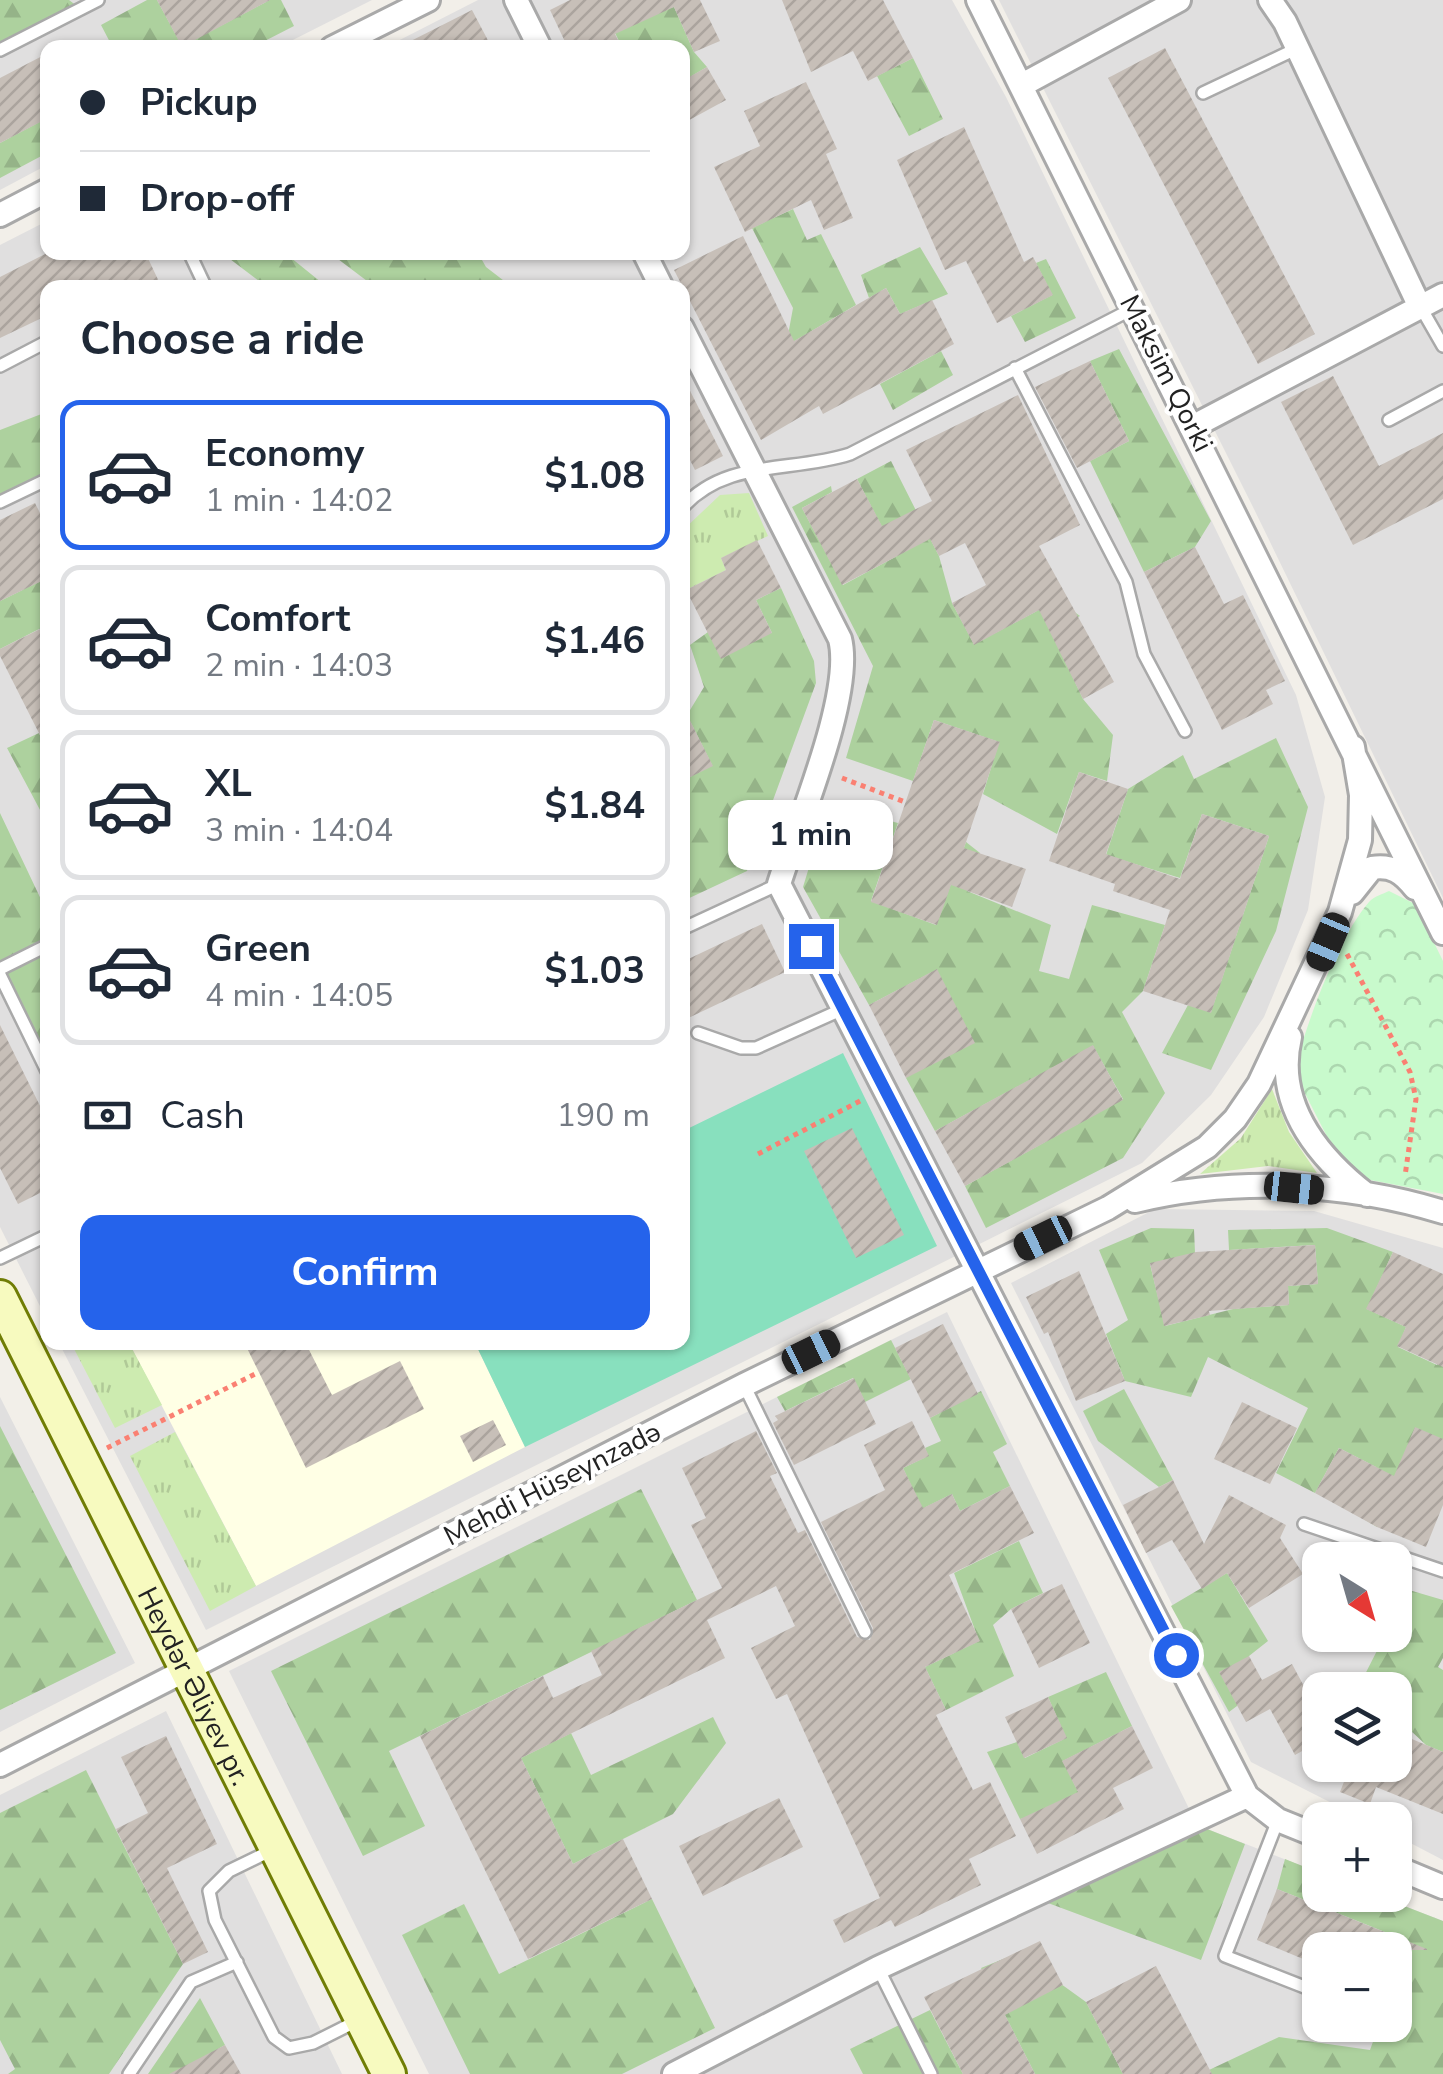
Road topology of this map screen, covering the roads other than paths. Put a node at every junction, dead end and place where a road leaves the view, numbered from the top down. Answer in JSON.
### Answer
{"nodes":[{"id":1,"x":98,"y":0,"type":"edge"},
{"id":2,"x":428,"y":0,"type":"edge"},
{"id":3,"x":516,"y":0,"type":"edge"},
{"id":4,"x":978,"y":0,"type":"edge"},
{"id":5,"x":1178,"y":0,"type":"edge"},
{"id":6,"x":1270,"y":0,"type":"edge"},
{"id":7,"x":348,"y":40,"type":"edge"},
{"id":8,"x":536,"y":40,"type":"edge"},
{"id":9,"x":1298,"y":48,"type":"junction"},
{"id":10,"x":0,"y":50,"type":"edge"},
{"id":11,"x":1022,"y":85,"type":"junction"},
{"id":12,"x":1202,"y":93,"type":"dead end"},
{"id":13,"x":40,"y":194,"type":"edge"},
{"id":14,"x":0,"y":215,"type":"edge"},
{"id":15,"x":1443,"y":296,"type":"edge"},
{"id":16,"x":1420,"y":306,"type":"junction"},
{"id":17,"x":1134,"y":308,"type":"junction"},
{"id":18,"x":690,"y":344,"type":"edge"},
{"id":19,"x":40,"y":346,"type":"edge"},
{"id":20,"x":1443,"y":346,"type":"edge"},
{"id":21,"x":0,"y":366,"type":"edge"},
{"id":22,"x":1015,"y":368,"type":"junction"},
{"id":23,"x":1443,"y":391,"type":"edge"},
{"id":24,"x":1390,"y":420,"type":"dead end"},
{"id":25,"x":1194,"y":426,"type":"junction"},
{"id":26,"x":754,"y":470,"type":"junction"},
{"id":27,"x":40,"y":483,"type":"edge"},
{"id":28,"x":690,"y":501,"type":"edge"},
{"id":29,"x":0,"y":502,"type":"edge"},
{"id":30,"x":1185,"y":731,"type":"dead end"},
{"id":31,"x":1353,"y":747,"type":"junction"},
{"id":32,"x":778,"y":884,"type":"junction"},
{"id":33,"x":1430,"y":906,"type":"junction"},
{"id":34,"x":1340,"y":912,"type":"junction"},
{"id":35,"x":690,"y":926,"type":"edge"},
{"id":36,"x":1443,"y":933,"type":"edge"},
{"id":37,"x":40,"y":950,"type":"edge"},
{"id":38,"x":0,"y":972,"type":"edge"},
{"id":39,"x":1302,"y":1001,"type":"junction"},
{"id":40,"x":843,"y":1008,"type":"junction"},
{"id":41,"x":698,"y":1033,"type":"dead end"},
{"id":42,"x":40,"y":1056,"type":"edge"},
{"id":43,"x":1368,"y":1195,"type":"junction"},
{"id":44,"x":1108,"y":1208,"type":"junction"},
{"id":45,"x":1443,"y":1212,"type":"edge"},
{"id":46,"x":40,"y":1239,"type":"edge"},
{"id":47,"x":0,"y":1258,"type":"edge"},
{"id":48,"x":979,"y":1269,"type":"junction"},
{"id":49,"x":0,"y":1297,"type":"edge"},
{"id":50,"x":744,"y":1386,"type":"junction"},
{"id":51,"x":1304,"y":1524,"type":"dead end"},
{"id":52,"x":1443,"y":1572,"type":"edge"},
{"id":53,"x":866,"y":1632,"type":"dead end"},
{"id":54,"x":186,"y":1670,"type":"junction"},
{"id":55,"x":0,"y":1765,"type":"edge"},
{"id":56,"x":1247,"y":1796,"type":"junction"},
{"id":57,"x":1278,"y":1820,"type":"junction"},
{"id":58,"x":1302,"y":1830,"type":"edge"},
{"id":59,"x":276,"y":1848,"type":"junction"},
{"id":60,"x":1412,"y":1874,"type":"edge"},
{"id":61,"x":1443,"y":1887,"type":"edge"},
{"id":62,"x":236,"y":1962,"type":"junction"},
{"id":63,"x":878,"y":1968,"type":"junction"},
{"id":64,"x":1302,"y":1986,"type":"edge"},
{"id":65,"x":362,"y":2019,"type":"junction"},
{"id":66,"x":128,"y":2074,"type":"edge"},
{"id":67,"x":389,"y":2074,"type":"edge"},
{"id":68,"x":674,"y":2074,"type":"edge"},
{"id":69,"x":931,"y":2074,"type":"edge"}],
"edges":[{"from":1,"to":10,"type":"lane"},
{"from":2,"to":7,"type":"street"},
{"from":3,"to":8,"type":"street"},
{"from":4,"to":11,"type":"street","name":"Maksim Qorki"},
{"from":5,"to":11,"type":"street"},
{"from":6,"to":9,"type":"street"},
{"from":9,"to":12,"type":"lane"},
{"from":9,"to":16,"type":"street"},
{"from":11,"to":17,"type":"street","name":"Maksim Qorki"},
{"from":13,"to":14,"type":"street"},
{"from":15,"to":16,"type":"street"},
{"from":16,"to":20,"type":"lane"},
{"from":16,"to":25,"type":"street"},
{"from":17,"to":22,"type":"lane"},
{"from":17,"to":25,"type":"street","name":"Maksim Qorki"},
{"from":18,"to":26,"type":"street"},
{"from":19,"to":21,"type":"lane"},
{"from":22,"to":26,"type":"lane"},
{"from":22,"to":30,"type":"lane"},
{"from":23,"to":24,"type":"lane"},
{"from":25,"to":31,"type":"street","name":"Maksim Qorki"},
{"from":26,"to":28,"type":"lane"},
{"from":26,"to":32,"type":"street"},
{"from":27,"to":29,"type":"lane"},
{"from":31,"to":33,"type":"street","name":"Maksim Qorki"},
{"from":31,"to":34,"type":"street"},
{"from":32,"to":35,"type":"lane"},
{"from":32,"to":40,"type":"street"},
{"from":33,"to":34,"type":"street"},
{"from":33,"to":36,"type":"street","name":"Maksim Qorki"},
{"from":34,"to":39,"type":"street"},
{"from":37,"to":38,"type":"lane"},
{"from":38,"to":42,"type":"lane"},
{"from":39,"to":43,"type":"street"},
{"from":39,"to":44,"type":"street"},
{"from":40,"to":41,"type":"lane"},
{"from":40,"to":48,"type":"street"},
{"from":43,"to":44,"type":"street"},
{"from":43,"to":45,"type":"street"},
{"from":44,"to":48,"type":"street","name":"Mehdi Hüseynzadə"},
{"from":46,"to":47,"type":"lane"},
{"from":48,"to":50,"type":"street","name":"Mehdi Hüseynzadə"},
{"from":48,"to":56,"type":"street"},
{"from":49,"to":54,"type":"main road","name":"Heydər Əliyev pr."},
{"from":50,"to":53,"type":"lane"},
{"from":50,"to":54,"type":"street","name":"Mehdi Hüseynzadə"},
{"from":51,"to":52,"type":"lane"},
{"from":54,"to":55,"type":"street","name":"Mehdi Hüseynzadə"},
{"from":54,"to":59,"type":"main road","name":"Heydər Əliyev pr."},
{"from":56,"to":57,"type":"street"},
{"from":56,"to":63,"type":"street"},
{"from":57,"to":58,"type":"street"},
{"from":57,"to":64,"type":"lane"},
{"from":59,"to":62,"type":"lane"},
{"from":59,"to":65,"type":"main road","name":"Heydər Əliyev pr."},
{"from":60,"to":61,"type":"street"},
{"from":62,"to":65,"type":"lane"},
{"from":62,"to":66,"type":"lane"},
{"from":63,"to":68,"type":"street"},
{"from":63,"to":69,"type":"lane"},
{"from":65,"to":67,"type":"main road","name":"Heydər Əliyev pr."}]}
